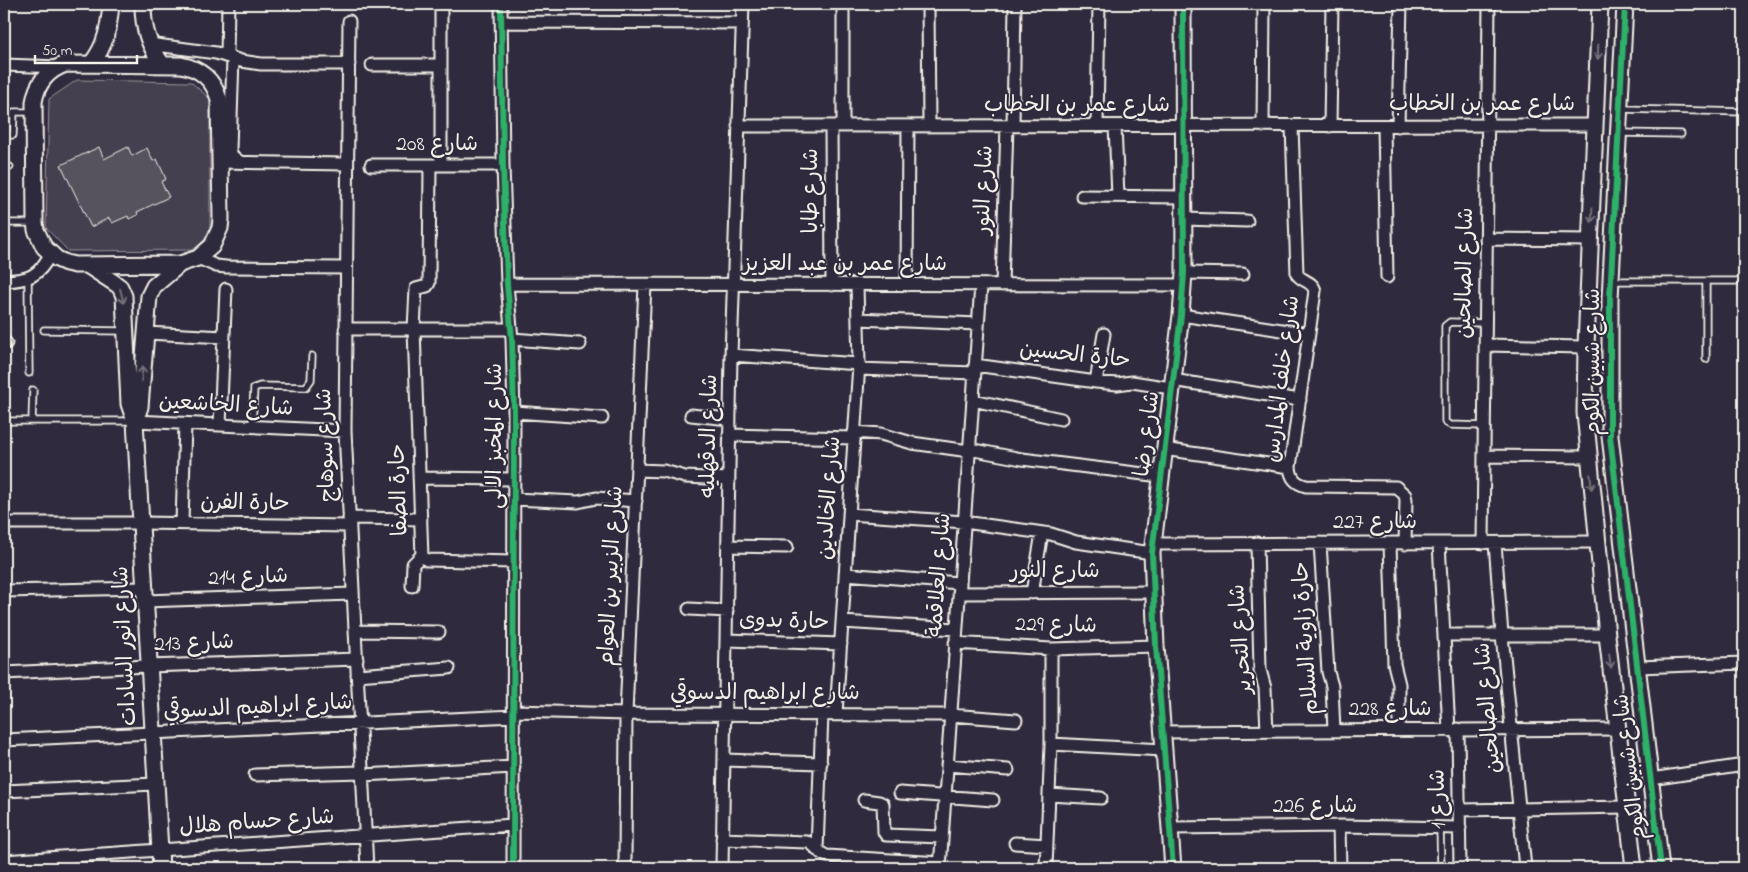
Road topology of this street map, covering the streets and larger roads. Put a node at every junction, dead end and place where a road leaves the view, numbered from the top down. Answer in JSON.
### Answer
{"nodes":[{"id":1,"x":112,"y":4,"type":"edge"},
{"id":2,"x":143,"y":4,"type":"edge"},
{"id":3,"x":228,"y":4,"type":"edge"},
{"id":4,"x":441,"y":4,"type":"edge"},
{"id":5,"x":501,"y":4,"type":"edge"},
{"id":6,"x":743,"y":4,"type":"edge"},
{"id":7,"x":843,"y":4,"type":"edge"},
{"id":8,"x":928,"y":4,"type":"edge"},
{"id":9,"x":1015,"y":4,"type":"edge"},
{"id":10,"x":1099,"y":4,"type":"edge"},
{"id":11,"x":1183,"y":4,"type":"edge"},
{"id":12,"x":1264,"y":4,"type":"edge"},
{"id":13,"x":1332,"y":4,"type":"edge"},
{"id":14,"x":1401,"y":4,"type":"edge"},
{"id":15,"x":1488,"y":4,"type":"edge"},
{"id":16,"x":1600,"y":4,"type":"edge"},
{"id":17,"x":1625,"y":4,"type":"edge"},
{"id":18,"x":349,"y":21,"type":"dead end"},
{"id":19,"x":501,"y":22,"type":"junction"},
{"id":20,"x":742,"y":23,"type":"junction"},
{"id":21,"x":149,"y":44,"type":"junction"},
{"id":22,"x":230,"y":57,"type":"junction"},
{"id":23,"x":90,"y":64,"type":"junction"},
{"id":24,"x":349,"y":64,"type":"junction"},
{"id":25,"x":372,"y":64,"type":"dead end"},
{"id":26,"x":4,"y":65,"type":"edge"},
{"id":27,"x":163,"y":65,"type":"junction"},
{"id":28,"x":441,"y":65,"type":"junction"},
{"id":29,"x":59,"y":66,"type":"junction"},
{"id":30,"x":1487,"y":125,"type":"junction"},
{"id":31,"x":1596,"y":125,"type":"junction"},
{"id":32,"x":738,"y":126,"type":"junction"},
{"id":33,"x":837,"y":126,"type":"junction"},
{"id":34,"x":908,"y":126,"type":"junction"},
{"id":35,"x":929,"y":126,"type":"junction"},
{"id":36,"x":1010,"y":126,"type":"junction"},
{"id":37,"x":1098,"y":126,"type":"junction"},
{"id":38,"x":1115,"y":126,"type":"junction"},
{"id":39,"x":1184,"y":126,"type":"junction"},
{"id":40,"x":1263,"y":126,"type":"junction"},
{"id":41,"x":1292,"y":126,"type":"junction"},
{"id":42,"x":1330,"y":126,"type":"junction"},
{"id":43,"x":1384,"y":126,"type":"junction"},
{"id":44,"x":1398,"y":126,"type":"junction"},
{"id":45,"x":220,"y":162,"type":"junction"},
{"id":46,"x":240,"y":162,"type":"junction"},
{"id":47,"x":347,"y":164,"type":"junction"},
{"id":48,"x":371,"y":165,"type":"dead end"},
{"id":49,"x":436,"y":165,"type":"junction"},
{"id":50,"x":503,"y":165,"type":"junction"},
{"id":51,"x":1082,"y":196,"type":"dead end"},
{"id":52,"x":1118,"y":196,"type":"junction"},
{"id":53,"x":1184,"y":197,"type":"junction"},
{"id":54,"x":1184,"y":219,"type":"junction"},
{"id":55,"x":1247,"y":221,"type":"dead end"},
{"id":56,"x":1486,"y":238,"type":"junction"},
{"id":57,"x":1591,"y":240,"type":"junction"},
{"id":58,"x":50,"y":254,"type":"junction"},
{"id":59,"x":198,"y":258,"type":"junction"},
{"id":60,"x":180,"y":264,"type":"junction"},
{"id":61,"x":87,"y":265,"type":"junction"},
{"id":62,"x":346,"y":268,"type":"junction"},
{"id":63,"x":1243,"y":274,"type":"dead end"},
{"id":64,"x":1387,"y":277,"type":"dead end"},
{"id":65,"x":1183,"y":279,"type":"junction"},
{"id":66,"x":4,"y":281,"type":"edge"},
{"id":67,"x":506,"y":284,"type":"junction"},
{"id":68,"x":645,"y":285,"type":"junction"},
{"id":69,"x":733,"y":285,"type":"junction"},
{"id":70,"x":832,"y":285,"type":"junction"},
{"id":71,"x":857,"y":285,"type":"junction"},
{"id":72,"x":907,"y":285,"type":"junction"},
{"id":73,"x":981,"y":285,"type":"junction"},
{"id":74,"x":1002,"y":285,"type":"junction"},
{"id":75,"x":226,"y":289,"type":"dead end"},
{"id":76,"x":1181,"y":315,"type":"junction"},
{"id":77,"x":858,"y":319,"type":"junction"},
{"id":78,"x":978,"y":324,"type":"junction"},
{"id":79,"x":345,"y":329,"type":"junction"},
{"id":80,"x":414,"y":329,"type":"junction"},
{"id":81,"x":146,"y":333,"type":"junction"},
{"id":82,"x":512,"y":334,"type":"junction"},
{"id":83,"x":1104,"y":334,"type":"dead end"},
{"id":84,"x":1309,"y":334,"type":"junction"},
{"id":85,"x":224,"y":337,"type":"junction"},
{"id":86,"x":580,"y":344,"type":"dead end"},
{"id":87,"x":1485,"y":346,"type":"junction"},
{"id":88,"x":1586,"y":347,"type":"junction"},
{"id":89,"x":731,"y":355,"type":"junction"},
{"id":90,"x":858,"y":366,"type":"junction"},
{"id":91,"x":975,"y":369,"type":"junction"},
{"id":92,"x":1096,"y":382,"type":"junction"},
{"id":93,"x":1172,"y":384,"type":"junction"},
{"id":94,"x":973,"y":400,"type":"junction"},
{"id":95,"x":1300,"y":400,"type":"junction"},
{"id":96,"x":514,"y":412,"type":"junction"},
{"id":97,"x":691,"y":416,"type":"dead end"},
{"id":98,"x":602,"y":418,"type":"dead end"},
{"id":99,"x":730,"y":418,"type":"junction"},
{"id":100,"x":1061,"y":418,"type":"dead end"},
{"id":101,"x":134,"y":421,"type":"junction"},
{"id":102,"x":185,"y":424,"type":"junction"},
{"id":103,"x":220,"y":425,"type":"junction"},
{"id":104,"x":345,"y":431,"type":"junction"},
{"id":105,"x":729,"y":435,"type":"junction"},
{"id":106,"x":854,"y":435,"type":"junction"},
{"id":107,"x":1164,"y":449,"type":"junction"},
{"id":108,"x":969,"y":450,"type":"junction"},
{"id":109,"x":1484,"y":456,"type":"junction"},
{"id":110,"x":1589,"y":457,"type":"junction"},
{"id":111,"x":1290,"y":467,"type":"junction"},
{"id":112,"x":637,"y":470,"type":"junction"},
{"id":113,"x":1160,"y":476,"type":"junction"},
{"id":114,"x":419,"y":478,"type":"junction"},
{"id":115,"x":514,"y":479,"type":"junction"},
{"id":116,"x":729,"y":479,"type":"junction"},
{"id":117,"x":514,"y":499,"type":"junction"},
{"id":118,"x":636,"y":501,"type":"junction"},
{"id":119,"x":849,"y":514,"type":"junction"},
{"id":120,"x":421,"y":519,"type":"junction"},
{"id":121,"x":350,"y":522,"type":"junction"},
{"id":122,"x":964,"y":522,"type":"junction"},
{"id":123,"x":4,"y":523,"type":"edge"},
{"id":124,"x":140,"y":523,"type":"junction"},
{"id":125,"x":182,"y":523,"type":"junction"},
{"id":126,"x":1042,"y":533,"type":"junction"},
{"id":127,"x":1597,"y":542,"type":"junction"},
{"id":128,"x":1257,"y":543,"type":"junction"},
{"id":129,"x":1320,"y":543,"type":"junction"},
{"id":130,"x":1439,"y":543,"type":"junction"},
{"id":131,"x":1483,"y":543,"type":"junction"},
{"id":132,"x":1495,"y":543,"type":"junction"},
{"id":133,"x":1390,"y":544,"type":"junction"},
{"id":134,"x":1405,"y":544,"type":"junction"},
{"id":135,"x":728,"y":546,"type":"junction"},
{"id":136,"x":787,"y":547,"type":"dead end"},
{"id":137,"x":1152,"y":548,"type":"junction"},
{"id":138,"x":422,"y":555,"type":"junction"},
{"id":139,"x":514,"y":562,"type":"junction"},
{"id":140,"x":845,"y":574,"type":"junction"},
{"id":141,"x":412,"y":586,"type":"dead end"},
{"id":142,"x":959,"y":588,"type":"junction"},
{"id":143,"x":4,"y":591,"type":"edge"},
{"id":144,"x":1152,"y":592,"type":"junction"},
{"id":145,"x":1032,"y":593,"type":"junction"},
{"id":146,"x":353,"y":594,"type":"junction"},
{"id":147,"x":144,"y":595,"type":"junction"},
{"id":148,"x":689,"y":609,"type":"dead end"},
{"id":149,"x":728,"y":611,"type":"junction"},
{"id":150,"x":842,"y":622,"type":"junction"},
{"id":151,"x":956,"y":629,"type":"junction"},
{"id":152,"x":355,"y":631,"type":"junction"},
{"id":153,"x":439,"y":632,"type":"dead end"},
{"id":154,"x":1444,"y":635,"type":"junction"},
{"id":155,"x":1502,"y":635,"type":"junction"},
{"id":156,"x":1607,"y":635,"type":"junction"},
{"id":157,"x":727,"y":640,"type":"junction"},
{"id":158,"x":955,"y":643,"type":"junction"},
{"id":159,"x":840,"y":644,"type":"junction"},
{"id":160,"x":1156,"y":646,"type":"junction"},
{"id":161,"x":1051,"y":648,"type":"junction"},
{"id":162,"x":357,"y":659,"type":"junction"},
{"id":163,"x":1744,"y":663,"type":"edge"},
{"id":164,"x":148,"y":666,"type":"junction"},
{"id":165,"x":1638,"y":667,"type":"junction"},
{"id":166,"x":449,"y":668,"type":"dead end"},
{"id":167,"x":4,"y":674,"type":"edge"},
{"id":168,"x":358,"y":675,"type":"junction"},
{"id":169,"x":514,"y":713,"type":"junction"},
{"id":170,"x":626,"y":714,"type":"junction"},
{"id":171,"x":725,"y":714,"type":"junction"},
{"id":172,"x":822,"y":714,"type":"junction"},
{"id":173,"x":836,"y":714,"type":"junction"},
{"id":174,"x":950,"y":715,"type":"junction"},
{"id":175,"x":1016,"y":720,"type":"dead end"},
{"id":176,"x":360,"y":723,"type":"junction"},
{"id":177,"x":1511,"y":729,"type":"junction"},
{"id":178,"x":1618,"y":729,"type":"junction"},
{"id":179,"x":1399,"y":730,"type":"junction"},
{"id":180,"x":1454,"y":730,"type":"junction"},
{"id":181,"x":1268,"y":731,"type":"junction"},
{"id":182,"x":1334,"y":731,"type":"junction"},
{"id":183,"x":1162,"y":732,"type":"junction"},
{"id":184,"x":152,"y":733,"type":"junction"},
{"id":185,"x":4,"y":740,"type":"edge"},
{"id":186,"x":1051,"y":744,"type":"junction"},
{"id":187,"x":1164,"y":750,"type":"junction"},
{"id":188,"x":724,"y":760,"type":"junction"},
{"id":189,"x":821,"y":763,"type":"junction"},
{"id":190,"x":947,"y":765,"type":"junction"},
{"id":191,"x":1744,"y":765,"type":"edge"},
{"id":192,"x":514,"y":766,"type":"junction"},
{"id":193,"x":1008,"y":770,"type":"dead end"},
{"id":194,"x":362,"y":773,"type":"junction"},
{"id":195,"x":255,"y":775,"type":"dead end"},
{"id":196,"x":1651,"y":779,"type":"junction"},
{"id":197,"x":155,"y":784,"type":"junction"},
{"id":198,"x":4,"y":791,"type":"edge"},
{"id":199,"x":900,"y":793,"type":"dead end"},
{"id":200,"x":1049,"y":795,"type":"junction"},
{"id":201,"x":945,"y":796,"type":"junction"},
{"id":202,"x":1101,"y":798,"type":"dead end"},
{"id":203,"x":864,"y":800,"type":"dead end"},
{"id":204,"x":993,"y":800,"type":"dead end"},
{"id":205,"x":1627,"y":806,"type":"junction"},
{"id":206,"x":1519,"y":809,"type":"junction"},
{"id":207,"x":1460,"y":810,"type":"junction"},
{"id":208,"x":513,"y":825,"type":"junction"},
{"id":209,"x":1339,"y":826,"type":"junction"},
{"id":210,"x":1170,"y":828,"type":"junction"},
{"id":211,"x":1460,"y":828,"type":"junction"},
{"id":212,"x":366,"y":836,"type":"junction"},
{"id":213,"x":942,"y":837,"type":"junction"},
{"id":214,"x":722,"y":839,"type":"junction"},
{"id":215,"x":1015,"y":842,"type":"dead end"},
{"id":216,"x":1047,"y":844,"type":"junction"},
{"id":217,"x":159,"y":850,"type":"junction"},
{"id":218,"x":817,"y":850,"type":"junction"},
{"id":219,"x":4,"y":861,"type":"edge"},
{"id":220,"x":940,"y":866,"type":"edge"},
{"id":221,"x":160,"y":868,"type":"edge"},
{"id":222,"x":367,"y":868,"type":"edge"},
{"id":223,"x":514,"y":868,"type":"edge"},
{"id":224,"x":624,"y":868,"type":"edge"},
{"id":225,"x":722,"y":868,"type":"edge"},
{"id":226,"x":1046,"y":868,"type":"edge"},
{"id":227,"x":1173,"y":868,"type":"edge"},
{"id":228,"x":1340,"y":868,"type":"edge"},
{"id":229,"x":1460,"y":868,"type":"edge"},
{"id":230,"x":1525,"y":868,"type":"edge"},
{"id":231,"x":1634,"y":868,"type":"edge"},
{"id":232,"x":1661,"y":868,"type":"edge"}],
"edges":[{"from":1,"to":23,"type":"street"},
{"from":2,"to":21,"type":"street"},
{"from":3,"to":22,"type":"street"},
{"from":4,"to":28,"type":"street"},
{"from":5,"to":19,"type":"street","name":"شارع المخبز الالى"},
{"from":6,"to":20,"type":"street","name":"شارع الدقهليه"},
{"from":7,"to":33,"type":"street","name":"شارع طابا"},
{"from":8,"to":35,"type":"street"},
{"from":9,"to":36,"type":"street","name":"شارع النور"},
{"from":10,"to":37,"type":"street"},
{"from":11,"to":39,"type":"street","name":"شارع رضا"},
{"from":12,"to":40,"type":"street"},
{"from":13,"to":42,"type":"street"},
{"from":14,"to":44,"type":"street"},
{"from":15,"to":30,"type":"street","name":"شارع الصالحين"},
{"from":16,"to":31,"type":"street","name":"شارع شبين الكوم","one_way":true},
{"from":17,"to":165,"type":"street","name":"شارع شبين الكوم"},
{"from":18,"to":24,"type":"street","name":"شارع سوهاج"},
{"from":19,"to":20,"type":"street"},
{"from":19,"to":50,"type":"street","name":"شارع المخبز الالى"},
{"from":20,"to":32,"type":"street","name":"شارع الدقهليه"},
{"from":21,"to":22,"type":"street"},
{"from":21,"to":27,"type":"street"},
{"from":22,"to":24,"type":"street"},
{"from":22,"to":46,"type":"street"},
{"from":23,"to":27,"type":"street","name":"شارع انور السادات"},
{"from":23,"to":29,"type":"street","name":"شارع انور السادات"},
{"from":24,"to":47,"type":"street","name":"شارع سوهاج"},
{"from":25,"to":28,"type":"street"},
{"from":26,"to":29,"type":"street"},
{"from":27,"to":45,"type":"street","name":"شارع انور السادات"},
{"from":28,"to":49,"type":"street"},
{"from":29,"to":58,"type":"street"},
{"from":30,"to":31,"type":"street","name":"شارع عمر بن الخطاب"},
{"from":30,"to":44,"type":"street","name":"شارع عمر بن الخطاب"},
{"from":30,"to":56,"type":"street","name":"شارع الصالحين"},
{"from":31,"to":57,"type":"street","name":"شارع شبين الكوم","one_way":true},
{"from":32,"to":33,"type":"street","name":"شارع عمر بن الخطاب"},
{"from":32,"to":69,"type":"street","name":"شارع الدقهليه"},
{"from":33,"to":34,"type":"street","name":"شارع عمر بن الخطاب"},
{"from":33,"to":70,"type":"street","name":"شارع طابا"},
{"from":34,"to":35,"type":"street","name":"شارع عمر بن الخطاب"},
{"from":34,"to":72,"type":"street"},
{"from":35,"to":36,"type":"street","name":"شارع عمر بن الخطاب"},
{"from":36,"to":37,"type":"street","name":"شارع عمر بن الخطاب"},
{"from":36,"to":74,"type":"street","name":"شارع النور"},
{"from":37,"to":38,"type":"street","name":"شارع عمر بن الخطاب"},
{"from":38,"to":39,"type":"street","name":"شارع عمر بن الخطاب"},
{"from":38,"to":52,"type":"street"},
{"from":39,"to":40,"type":"street","name":"شارع عمر بن الخطاب"},
{"from":39,"to":53,"type":"street","name":"شارع رضا"},
{"from":40,"to":41,"type":"street","name":"شارع عمر بن الخطاب"},
{"from":41,"to":42,"type":"street","name":"شارع عمر بن الخطاب"},
{"from":41,"to":84,"type":"street","name":"شارع خلف المدارس"},
{"from":42,"to":43,"type":"street","name":"شارع عمر بن الخطاب"},
{"from":43,"to":44,"type":"street","name":"شارع عمر بن الخطاب"},
{"from":43,"to":64,"type":"street"},
{"from":45,"to":46,"type":"street"},
{"from":45,"to":59,"type":"street","name":"شارع انور السادات"},
{"from":46,"to":47,"type":"street"},
{"from":47,"to":62,"type":"street","name":"شارع سوهاج"},
{"from":48,"to":49,"type":"street","name":"شارع 208"},
{"from":49,"to":50,"type":"street","name":"شارع 208"},
{"from":49,"to":80,"type":"street","name":"حارة الصفا"},
{"from":50,"to":67,"type":"street","name":"شارع المخبز الالى"},
{"from":51,"to":52,"type":"street"},
{"from":52,"to":53,"type":"street"},
{"from":53,"to":54,"type":"street","name":"شارع رضا"},
{"from":54,"to":55,"type":"street"},
{"from":54,"to":65,"type":"street","name":"شارع رضا"},
{"from":56,"to":57,"type":"street"},
{"from":56,"to":87,"type":"street","name":"شارع الصالحين"},
{"from":57,"to":88,"type":"street","name":"شارع شبين الكوم"},
{"from":58,"to":61,"type":"street","name":"شارع انور السادات"},
{"from":58,"to":66,"type":"street"},
{"from":59,"to":60,"type":"street","name":"شارع انور السادات"},
{"from":59,"to":62,"type":"street"},
{"from":60,"to":61,"type":"street","name":"شارع انور السادات"},
{"from":60,"to":81,"type":"street","name":"شارع انور السادات"},
{"from":61,"to":101,"type":"street","name":"شارع انور السادات","one_way":true},
{"from":62,"to":79,"type":"street","name":"شارع سوهاج"},
{"from":63,"to":65,"type":"street","name":"شارع عمر بن عبد العزيز"},
{"from":65,"to":74,"type":"street","name":"شارع عمر بن عبد العزيز"},
{"from":65,"to":76,"type":"street","name":"شارع رضا"},
{"from":67,"to":68,"type":"street","name":"شارع عمر بن عبد العزيز"},
{"from":67,"to":82,"type":"street","name":"شارع المخبز الالى"},
{"from":68,"to":69,"type":"street","name":"شارع عمر بن عبد العزيز"},
{"from":68,"to":112,"type":"street","name":"شارع الزبير بن العوام"},
{"from":69,"to":70,"type":"street","name":"شارع عمر بن عبد العزيز"},
{"from":69,"to":89,"type":"street","name":"شارع الدقهليه"},
{"from":70,"to":71,"type":"street","name":"شارع عمر بن عبد العزيز"},
{"from":71,"to":72,"type":"street","name":"شارع عمر بن عبد العزيز"},
{"from":71,"to":77,"type":"street","name":"شارع الخالدين"},
{"from":72,"to":73,"type":"street","name":"شارع عمر بن عبد العزيز"},
{"from":73,"to":74,"type":"street","name":"شارع عمر بن عبد العزيز"},
{"from":73,"to":78,"type":"street","name":"شارع العلاقمة"},
{"from":75,"to":85,"type":"street"},
{"from":76,"to":84,"type":"street"},
{"from":76,"to":93,"type":"street","name":"شارع رضا"},
{"from":77,"to":78,"type":"street"},
{"from":77,"to":90,"type":"street","name":"شارع الخالدين"},
{"from":78,"to":91,"type":"street","name":"شارع العلاقمة"},
{"from":79,"to":80,"type":"street"},
{"from":79,"to":104,"type":"street","name":"شارع سوهاج"},
{"from":80,"to":82,"type":"street"},
{"from":80,"to":114,"type":"street","name":"حارة الصفا"},
{"from":81,"to":85,"type":"street"},
{"from":101,"to":81,"type":"street","name":"شارع انور السادات","one_way":true},
{"from":82,"to":86,"type":"street"},
{"from":82,"to":96,"type":"street","name":"شارع المخبز الالى"},
{"from":83,"to":92,"type":"street"},
{"from":84,"to":95,"type":"street","name":"شارع خلف المدارس"},
{"from":85,"to":103,"type":"street"},
{"from":87,"to":88,"type":"street"},
{"from":87,"to":109,"type":"street","name":"شارع الصالحين"},
{"from":88,"to":110,"type":"street","name":"شارع شبين الكوم"},
{"from":89,"to":90,"type":"street","name":"حارة الحسين"},
{"from":89,"to":99,"type":"street","name":"شارع الدقهليه"},
{"from":90,"to":91,"type":"street","name":"حارة الحسين"},
{"from":90,"to":106,"type":"street","name":"شارع الخالدين"},
{"from":91,"to":92,"type":"street","name":"حارة الحسين"},
{"from":91,"to":94,"type":"street","name":"شارع العلاقمة"},
{"from":92,"to":93,"type":"street","name":"حارة الحسين"},
{"from":93,"to":95,"type":"street","name":"حارة الحسين"},
{"from":93,"to":107,"type":"street","name":"شارع رضا"},
{"from":94,"to":100,"type":"street"},
{"from":94,"to":108,"type":"street","name":"شارع العلاقمة"},
{"from":95,"to":111,"type":"street","name":"شارع خلف المدارس"},
{"from":96,"to":98,"type":"street"},
{"from":96,"to":115,"type":"street","name":"شارع المخبز الالى"},
{"from":97,"to":99,"type":"street"},
{"from":99,"to":105,"type":"street","name":"شارع الدقهليه"},
{"from":101,"to":102,"type":"street","name":"شارع الخاشعين"},
{"from":101,"to":124,"type":"street","name":"شارع انور السادات"},
{"from":102,"to":103,"type":"street","name":"شارع الخاشعين"},
{"from":102,"to":125,"type":"street"},
{"from":103,"to":104,"type":"street","name":"شارع الخاشعين"},
{"from":104,"to":121,"type":"street","name":"شارع سوهاج"},
{"from":105,"to":106,"type":"street"},
{"from":105,"to":116,"type":"street","name":"شارع الدقهليه"},
{"from":106,"to":108,"type":"street"},
{"from":106,"to":119,"type":"street","name":"شارع الخالدين"},
{"from":107,"to":111,"type":"street"},
{"from":107,"to":113,"type":"street","name":"شارع رضا"},
{"from":108,"to":113,"type":"street"},
{"from":108,"to":122,"type":"street","name":"شارع العلاقمة"},
{"from":109,"to":110,"type":"street"},
{"from":109,"to":131,"type":"street","name":"شارع الصالحين"},
{"from":110,"to":127,"type":"street","name":"شارع شبين الكوم","one_way":true},
{"from":111,"to":134,"type":"street","name":"شارع خلف المدارس"},
{"from":112,"to":116,"type":"street"},
{"from":112,"to":118,"type":"street","name":"شارع الزبير بن العوام"},
{"from":113,"to":137,"type":"street","name":"شارع رضا"},
{"from":114,"to":115,"type":"street"},
{"from":114,"to":120,"type":"street","name":"حارة الصفا"},
{"from":115,"to":117,"type":"street","name":"شارع المخبز الالى"},
{"from":116,"to":135,"type":"street","name":"شارع الدقهليه"},
{"from":117,"to":118,"type":"street"},
{"from":117,"to":139,"type":"street","name":"شارع المخبز الالى"},
{"from":118,"to":170,"type":"street","name":"شارع الزبير بن العوام"},
{"from":119,"to":122,"type":"street","name":"شارع 227"},
{"from":119,"to":140,"type":"street","name":"شارع الخالدين"},
{"from":120,"to":121,"type":"street","name":"حارة الفرن"},
{"from":120,"to":138,"type":"street","name":"حارة الصفا"},
{"from":121,"to":125,"type":"street","name":"حارة الفرن"},
{"from":121,"to":146,"type":"street","name":"شارع سوهاج"},
{"from":122,"to":126,"type":"street","name":"شارع 227"},
{"from":122,"to":142,"type":"street","name":"شارع العلاقمة"},
{"from":123,"to":124,"type":"street","name":"حارة الفرن"},
{"from":124,"to":125,"type":"street","name":"حارة الفرن"},
{"from":124,"to":147,"type":"street","name":"شارع انور السادات"},
{"from":126,"to":137,"type":"street","name":"شارع 227"},
{"from":126,"to":145,"type":"street"},
{"from":127,"to":132,"type":"street","name":"شارع 227"},
{"from":127,"to":156,"type":"street","name":"شارع شبين الكوم"},
{"from":128,"to":129,"type":"street","name":"شارع 227"},
{"from":128,"to":137,"type":"street","name":"شارع 227"},
{"from":128,"to":181,"type":"street","name":"شارع التحرير"},
{"from":129,"to":133,"type":"street","name":"شارع 227"},
{"from":129,"to":182,"type":"street","name":"حارة زاوية السلام"},
{"from":130,"to":131,"type":"street","name":"شارع 227"},
{"from":130,"to":134,"type":"street","name":"شارع 227"},
{"from":130,"to":154,"type":"street","name":"شارع 1"},
{"from":131,"to":132,"type":"street","name":"شارع 227"},
{"from":132,"to":155,"type":"street","name":"شارع الصالحين"},
{"from":133,"to":134,"type":"street","name":"شارع 227"},
{"from":133,"to":179,"type":"street"},
{"from":135,"to":136,"type":"street"},
{"from":135,"to":149,"type":"street","name":"شارع الدقهليه"},
{"from":137,"to":144,"type":"street","name":"شارع رضا"},
{"from":138,"to":139,"type":"street","name":"حارة الصفا"},
{"from":138,"to":141,"type":"street"},
{"from":139,"to":169,"type":"street","name":"شارع المخبز الالى"},
{"from":140,"to":142,"type":"street","name":"شارع النور"},
{"from":140,"to":150,"type":"street","name":"شارع الخالدين"},
{"from":142,"to":145,"type":"street","name":"شارع النور"},
{"from":142,"to":151,"type":"street","name":"شارع العلاقمة"},
{"from":143,"to":147,"type":"street","name":"شارع 214"},
{"from":144,"to":145,"type":"street","name":"شارع النور"},
{"from":144,"to":160,"type":"street","name":"شارع رضا"},
{"from":146,"to":147,"type":"street","name":"شارع 214"},
{"from":146,"to":152,"type":"street","name":"شارع سوهاج"},
{"from":147,"to":164,"type":"street","name":"شارع انور السادات"},
{"from":148,"to":149,"type":"street"},
{"from":149,"to":157,"type":"street","name":"شارع الدقهليه"},
{"from":150,"to":151,"type":"street"},
{"from":150,"to":159,"type":"street","name":"شارع الخالدين"},
{"from":151,"to":158,"type":"street","name":"شارع العلاقمة"},
{"from":152,"to":153,"type":"street"},
{"from":152,"to":162,"type":"street","name":"شارع سوهاج"},
{"from":154,"to":155,"type":"street"},
{"from":154,"to":180,"type":"street","name":"شارع 1"},
{"from":155,"to":156,"type":"street"},
{"from":155,"to":177,"type":"street","name":"شارع الصالحين"},
{"from":156,"to":178,"type":"street","name":"شارع شبين الكوم","one_way":true},
{"from":157,"to":159,"type":"street","name":"حارة بدوى"},
{"from":157,"to":171,"type":"street","name":"شارع الدقهليه"},
{"from":158,"to":161,"type":"street","name":"شارع 229"},
{"from":158,"to":174,"type":"street","name":"شارع العلاقمة"},
{"from":159,"to":173,"type":"street","name":"شارع الخالدين"},
{"from":160,"to":161,"type":"street","name":"شارع 229"},
{"from":160,"to":183,"type":"street","name":"شارع رضا"},
{"from":161,"to":186,"type":"street"},
{"from":162,"to":164,"type":"street","name":"شارع 213"},
{"from":162,"to":168,"type":"street","name":"شارع سوهاج"},
{"from":163,"to":165,"type":"street"},
{"from":164,"to":167,"type":"street","name":"شارع 213"},
{"from":164,"to":184,"type":"street","name":"شارع انور السادات"},
{"from":165,"to":196,"type":"street","name":"شارع شبين الكوم"},
{"from":166,"to":168,"type":"street"},
{"from":168,"to":176,"type":"street","name":"شارع سوهاج"},
{"from":169,"to":170,"type":"street","name":"شارع ابراهيم الدسوقي"},
{"from":169,"to":176,"type":"street","name":"شارع ابراهيم الدسوقي"},
{"from":169,"to":192,"type":"street","name":"شارع المخبز الالى"},
{"from":170,"to":171,"type":"street","name":"شارع ابراهيم الدسوقي"},
{"from":170,"to":224,"type":"street","name":"شارع الزبير بن العوام"},
{"from":171,"to":172,"type":"street","name":"شارع ابراهيم الدسوقي"},
{"from":171,"to":188,"type":"street","name":"شارع الدقهليه"},
{"from":172,"to":173,"type":"street","name":"شارع ابراهيم الدسوقي"},
{"from":172,"to":189,"type":"street"},
{"from":173,"to":174,"type":"street","name":"شارع ابراهيم الدسوقي"},
{"from":174,"to":175,"type":"street","name":"شارع ابراهيم الدسوقي"},
{"from":174,"to":190,"type":"street","name":"شارع العلاقمة"},
{"from":176,"to":184,"type":"street","name":"شارع ابراهيم الدسوقي"},
{"from":176,"to":194,"type":"street","name":"شارع سوهاج"},
{"from":177,"to":178,"type":"street","name":"شارع 228"},
{"from":177,"to":180,"type":"street","name":"شارع 228"},
{"from":177,"to":206,"type":"street","name":"شارع الصالحين"},
{"from":178,"to":205,"type":"street","name":"شارع شبين الكوم"},
{"from":179,"to":180,"type":"street","name":"شارع 228"},
{"from":179,"to":182,"type":"street","name":"شارع 228"},
{"from":180,"to":207,"type":"street","name":"شارع 1"},
{"from":181,"to":182,"type":"street","name":"شارع 228"},
{"from":181,"to":183,"type":"street","name":"شارع 228"},
{"from":183,"to":187,"type":"street","name":"شارع رضا"},
{"from":184,"to":185,"type":"street","name":"شارع ابراهيم الدسوقي"},
{"from":184,"to":197,"type":"street","name":"شارع انور السادات"},
{"from":186,"to":187,"type":"street"},
{"from":186,"to":200,"type":"street"},
{"from":187,"to":210,"type":"street","name":"شارع رضا"},
{"from":188,"to":189,"type":"street"},
{"from":188,"to":214,"type":"street","name":"شارع الدقهليه"},
{"from":189,"to":218,"type":"street"},
{"from":190,"to":193,"type":"street"},
{"from":190,"to":201,"type":"street","name":"شارع العلاقمة"},
{"from":191,"to":196,"type":"street"},
{"from":192,"to":194,"type":"street"},
{"from":192,"to":208,"type":"street","name":"شارع المخبز الالى"},
{"from":194,"to":195,"type":"street"},
{"from":194,"to":212,"type":"street","name":"شارع سوهاج"},
{"from":196,"to":232,"type":"street","name":"شارع شبين الكوم"},
{"from":197,"to":198,"type":"street"},
{"from":197,"to":217,"type":"street","name":"شارع انور السادات"},
{"from":199,"to":201,"type":"street"},
{"from":200,"to":202,"type":"street"},
{"from":200,"to":216,"type":"street"},
{"from":201,"to":204,"type":"street"},
{"from":201,"to":213,"type":"street","name":"شارع العلاقمة"},
{"from":203,"to":213,"type":"street"},
{"from":205,"to":206,"type":"street"},
{"from":205,"to":231,"type":"street","name":"شارع شبين الكوم"},
{"from":206,"to":207,"type":"street"},
{"from":206,"to":230,"type":"street","name":"شارع الصالحين"},
{"from":207,"to":211,"type":"street","name":"شارع 1"},
{"from":208,"to":212,"type":"street","name":"شارع حسام هلال"},
{"from":208,"to":223,"type":"street","name":"شارع المخبز الالى"},
{"from":209,"to":210,"type":"street","name":"شارع 226"},
{"from":209,"to":211,"type":"street","name":"شارع 226"},
{"from":209,"to":228,"type":"street"},
{"from":210,"to":227,"type":"street","name":"شارع رضا"},
{"from":211,"to":229,"type":"street","name":"شارع 1"},
{"from":212,"to":217,"type":"street","name":"شارع حسام هلال"},
{"from":212,"to":222,"type":"street","name":"شارع سوهاج"},
{"from":213,"to":220,"type":"street","name":"شارع العلاقمة"},
{"from":214,"to":218,"type":"street"},
{"from":214,"to":225,"type":"street","name":"شارع الدقهليه"},
{"from":215,"to":216,"type":"street"},
{"from":216,"to":226,"type":"street"},
{"from":217,"to":219,"type":"street","name":"شارع حسام هلال"},
{"from":217,"to":221,"type":"street","name":"شارع انور السادات"},
{"from":218,"to":220,"type":"street"}]}
